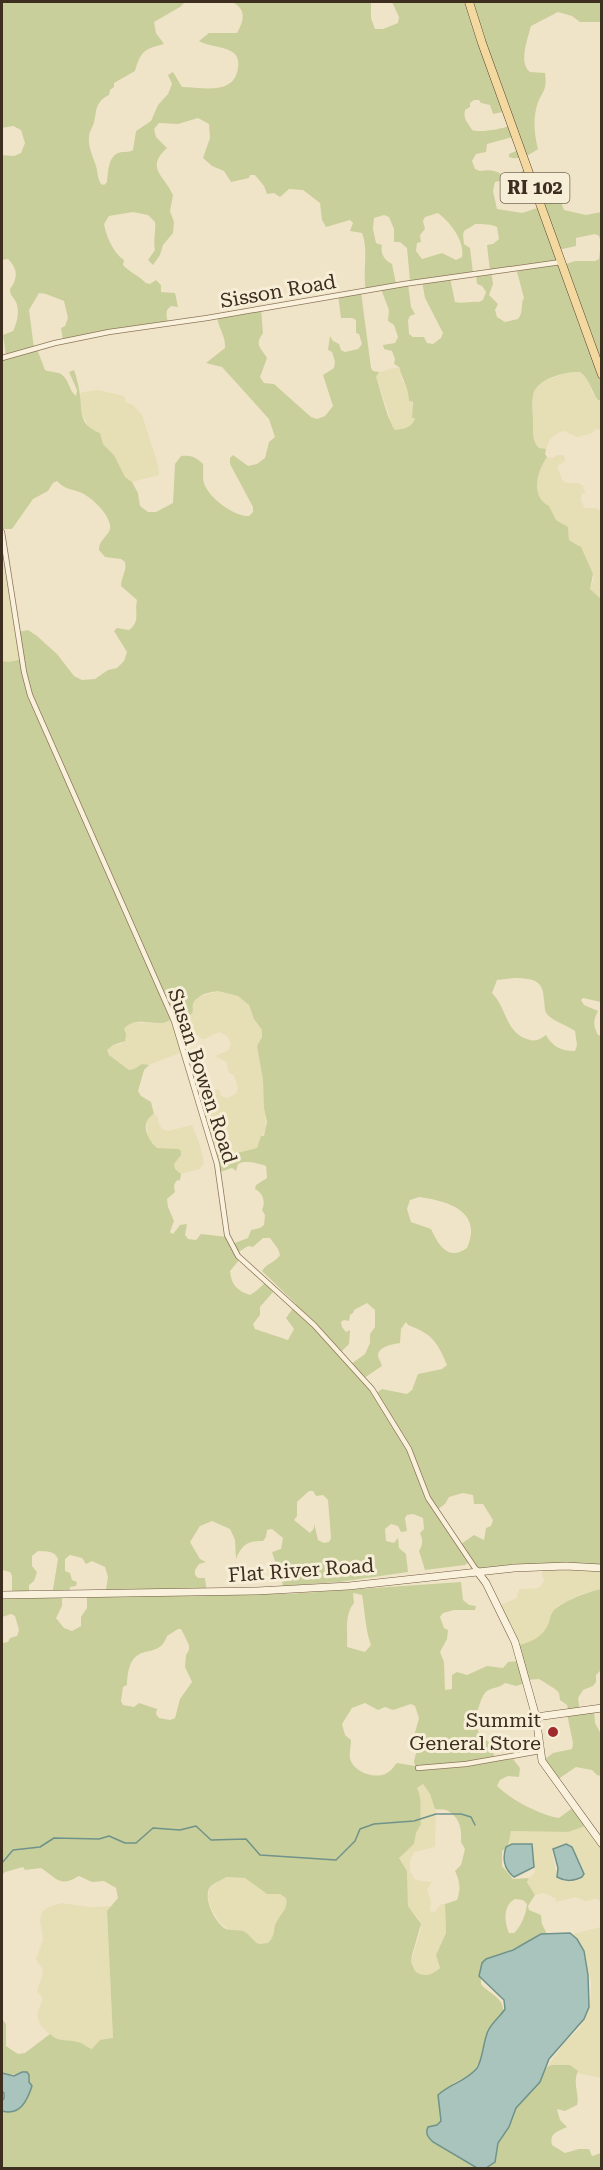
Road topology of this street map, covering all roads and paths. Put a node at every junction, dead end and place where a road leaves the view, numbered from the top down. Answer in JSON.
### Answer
{"nodes":[{"id":1,"x":469,"y":2,"type":"edge"},
{"id":2,"x":561,"y":262,"type":"junction"},
{"id":3,"x":2,"y":358,"type":"edge"},
{"id":4,"x":602,"y":375,"type":"edge"},
{"id":5,"x":2,"y":532,"type":"edge"},
{"id":6,"x":602,"y":1568,"type":"edge"},
{"id":7,"x":477,"y":1571,"type":"junction"},
{"id":8,"x":2,"y":1595,"type":"edge"},
{"id":9,"x":602,"y":1708,"type":"edge"},
{"id":10,"x":536,"y":1717,"type":"junction"},
{"id":11,"x":540,"y":1751,"type":"junction"},
{"id":12,"x":418,"y":1768,"type":"dead end"},
{"id":13,"x":602,"y":1844,"type":"edge"}],
"edges":[{"from":1,"to":2,"type":"main road","number":"RI 102"},
{"from":2,"to":3,"type":"street","name":"Sisson Road"},
{"from":2,"to":4,"type":"main road","number":"RI 102"},
{"from":5,"to":7,"type":"street","name":"Susan Bowen Road"},
{"from":6,"to":7,"type":"main road","name":"Flat River Road"},
{"from":7,"to":8,"type":"main road","name":"Flat River Road"},
{"from":7,"to":10,"type":"main road"},
{"from":9,"to":10,"type":"main road"},
{"from":10,"to":11,"type":"main road"},
{"from":11,"to":12,"type":"street"},
{"from":11,"to":13,"type":"main road"}]}
